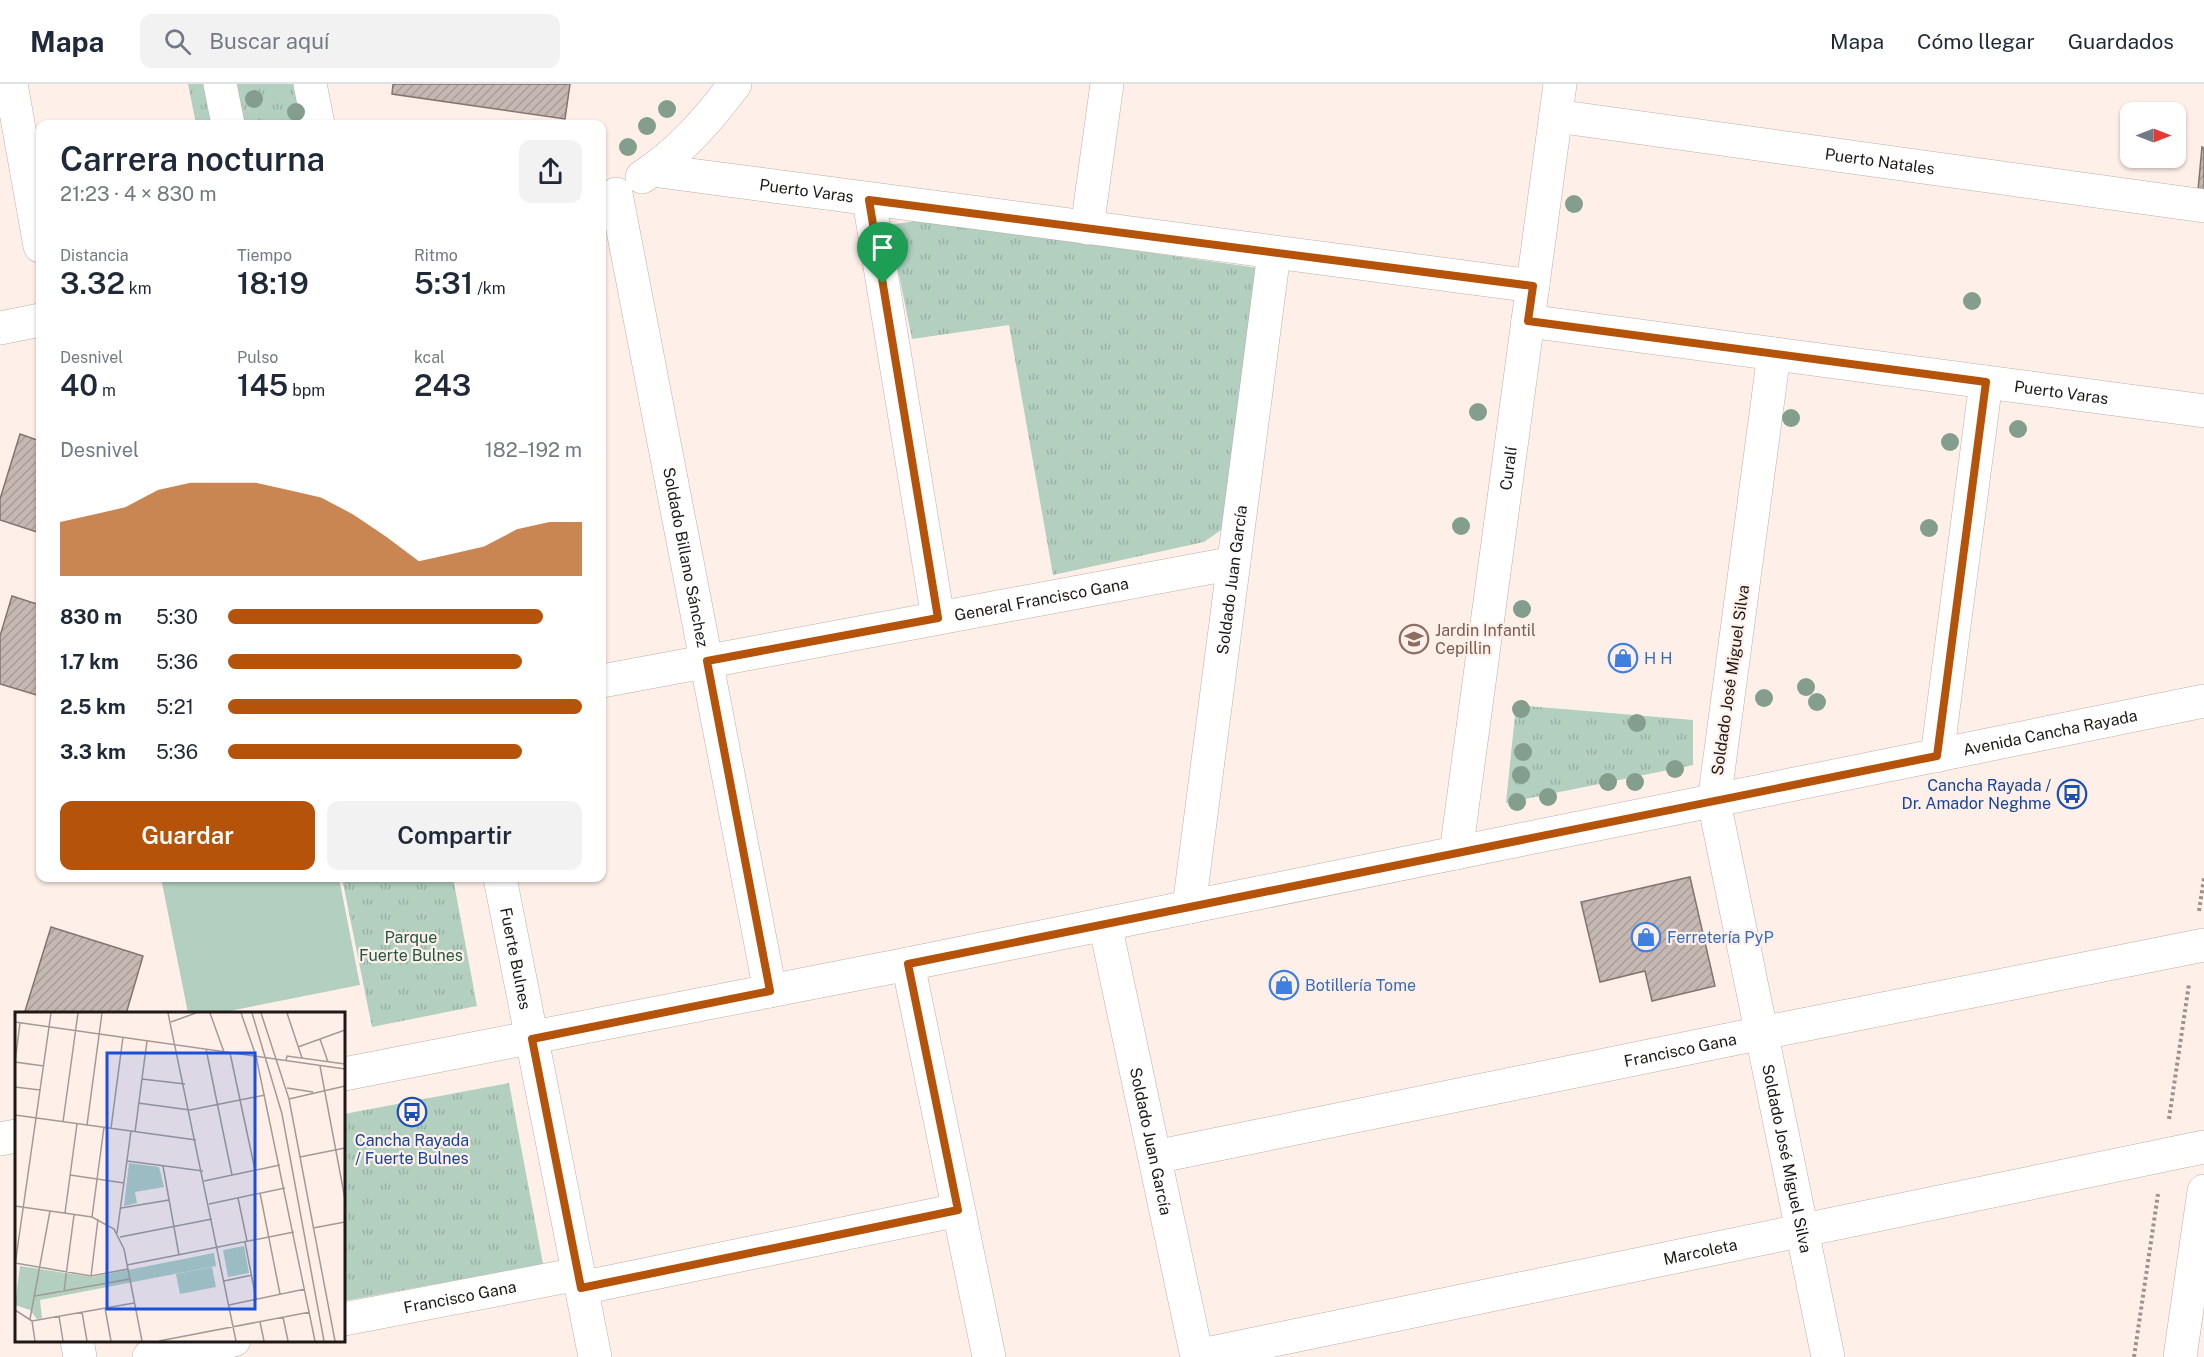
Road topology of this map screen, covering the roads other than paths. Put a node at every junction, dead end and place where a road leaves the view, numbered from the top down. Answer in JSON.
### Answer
{"nodes":[{"id":1,"x":11,"y":84,"type":"edge"},
{"id":2,"x":220,"y":84,"type":"edge"},
{"id":3,"x":310,"y":84,"type":"edge"},
{"id":4,"x":735,"y":84,"type":"edge"},
{"id":5,"x":1107,"y":84,"type":"edge"},
{"id":6,"x":1560,"y":84,"type":"edge"},
{"id":7,"x":1556,"y":116,"type":"junction"},
{"id":8,"x":227,"y":120,"type":"edge"},
{"id":9,"x":317,"y":120,"type":"edge"},
{"id":10,"x":652,"y":170,"type":"junction"},
{"id":11,"x":609,"y":198,"type":"edge"},
{"id":12,"x":869,"y":200,"type":"junction"},
{"id":13,"x":2204,"y":206,"type":"edge"},
{"id":14,"x":36,"y":224,"type":"edge"},
{"id":15,"x":1088,"y":228,"type":"junction"},
{"id":16,"x":1274,"y":253,"type":"junction"},
{"id":17,"x":1533,"y":286,"type":"junction"},
{"id":18,"x":36,"y":321,"type":"edge"},
{"id":19,"x":1528,"y":321,"type":"junction"},
{"id":20,"x":0,"y":328,"type":"edge"},
{"id":21,"x":1774,"y":354,"type":"junction"},
{"id":22,"x":1986,"y":382,"type":"junction"},
{"id":23,"x":2204,"y":411,"type":"edge"},
{"id":24,"x":1234,"y":563,"type":"junction"},
{"id":25,"x":938,"y":618,"type":"junction"},
{"id":26,"x":707,"y":661,"type":"junction"},
{"id":27,"x":606,"y":680,"type":"edge"},
{"id":28,"x":2204,"y":701,"type":"edge"},
{"id":29,"x":1937,"y":756,"type":"junction"},
{"id":30,"x":1714,"y":802,"type":"junction"},
{"id":31,"x":1456,"y":853,"type":"junction"},
{"id":32,"x":501,"y":882,"type":"edge"},
{"id":33,"x":1189,"y":907,"type":"junction"},
{"id":34,"x":1105,"y":924,"type":"junction"},
{"id":35,"x":2204,"y":945,"type":"edge"},
{"id":36,"x":908,"y":964,"type":"junction"},
{"id":37,"x":770,"y":991,"type":"junction"},
{"id":38,"x":1762,"y":1033,"type":"junction"},
{"id":39,"x":532,"y":1039,"type":"junction"},
{"id":40,"x":345,"y":1074,"type":"edge"},
{"id":41,"x":15,"y":1136,"type":"edge"},
{"id":42,"x":0,"y":1139,"type":"edge"},
{"id":43,"x":2204,"y":1147,"type":"edge"},
{"id":44,"x":1155,"y":1157,"type":"junction"},
{"id":45,"x":2204,"y":1191,"type":"edge"},
{"id":46,"x":958,"y":1210,"type":"junction"},
{"id":47,"x":1802,"y":1231,"type":"junction"},
{"id":48,"x":580,"y":1281,"type":"junction"},
{"id":49,"x":345,"y":1319,"type":"edge"},
{"id":50,"x":77,"y":1342,"type":"edge"},
{"id":51,"x":229,"y":1342,"type":"edge"},
{"id":52,"x":80,"y":1357,"type":"edge"},
{"id":53,"x":149,"y":1357,"type":"edge"},
{"id":54,"x":595,"y":1357,"type":"edge"},
{"id":55,"x":989,"y":1357,"type":"edge"},
{"id":56,"x":1197,"y":1357,"type":"edge"},
{"id":57,"x":1828,"y":1357,"type":"edge"},
{"id":58,"x":2180,"y":1357,"type":"edge"}],
"edges":[{"from":1,"to":14,"type":"street"},
{"from":2,"to":8,"type":"street"},
{"from":3,"to":9,"type":"street"},
{"from":4,"to":10,"type":"street"},
{"from":5,"to":15,"type":"street"},
{"from":6,"to":7,"type":"street","name":"Curalí"},
{"from":7,"to":13,"type":"street","name":"Puerto Natales"},
{"from":7,"to":17,"type":"street","name":"Curalí"},
{"from":10,"to":11,"type":"street"},
{"from":10,"to":12,"type":"street","name":"Puerto Varas"},
{"from":11,"to":26,"type":"street","name":"Soldado Billano Sánchez"},
{"from":12,"to":15,"type":"street","name":"Puerto Varas"},
{"from":12,"to":25,"type":"street"},
{"from":15,"to":16,"type":"street","name":"Puerto Varas"},
{"from":16,"to":17,"type":"street","name":"Puerto Varas"},
{"from":16,"to":24,"type":"street","name":"Soldado Juan García"},
{"from":17,"to":19,"type":"street","name":"Curalí"},
{"from":18,"to":20,"type":"street"},
{"from":19,"to":21,"type":"street","name":"Puerto Varas"},
{"from":19,"to":31,"type":"street","name":"Curalí"},
{"from":21,"to":22,"type":"street","name":"Puerto Varas"},
{"from":21,"to":30,"type":"street","name":"Soldado José Miguel Silva"},
{"from":22,"to":23,"type":"street","name":"Puerto Varas"},
{"from":22,"to":29,"type":"street"},
{"from":24,"to":25,"type":"street","name":"General Francisco Gana"},
{"from":24,"to":33,"type":"street","name":"Soldado Juan García"},
{"from":25,"to":26,"type":"street","name":"General Francisco Gana"},
{"from":26,"to":27,"type":"street","name":"General Francisco Gana"},
{"from":26,"to":37,"type":"street","name":"Soldado Billano Sánchez"},
{"from":28,"to":29,"type":"street","name":"Avenida Cancha Rayada"},
{"from":29,"to":30,"type":"street","name":"Avenida Cancha Rayada"},
{"from":30,"to":31,"type":"street","name":"Avenida Cancha Rayada"},
{"from":30,"to":38,"type":"street","name":"Soldado José Miguel Silva"},
{"from":31,"to":33,"type":"street","name":"Avenida Cancha Rayada"},
{"from":32,"to":39,"type":"street","name":"Fuerte Bulnes"},
{"from":33,"to":34,"type":"street","name":"Avenida Cancha Rayada"},
{"from":34,"to":36,"type":"street","name":"Avenida Cancha Rayada"},
{"from":34,"to":44,"type":"street","name":"Soldado Juan García"},
{"from":35,"to":38,"type":"street","name":"Francisco Gana"},
{"from":36,"to":37,"type":"street","name":"Avenida Cancha Rayada"},
{"from":36,"to":46,"type":"street"},
{"from":37,"to":39,"type":"street","name":"Avenida Cancha Rayada"},
{"from":38,"to":44,"type":"street","name":"Francisco Gana"},
{"from":38,"to":47,"type":"street","name":"Soldado José Miguel Silva"},
{"from":39,"to":40,"type":"street","name":"Avenida Cancha Rayada"},
{"from":39,"to":48,"type":"street","name":"Fuerte Bulnes"},
{"from":41,"to":42,"type":"street"},
{"from":43,"to":47,"type":"street","name":"Marcoleta"},
{"from":44,"to":56,"type":"street","name":"Soldado Juan García"},
{"from":45,"to":58,"type":"street"},
{"from":46,"to":48,"type":"street","name":"Francisco Gana"},
{"from":46,"to":55,"type":"street"},
{"from":47,"to":56,"type":"street","name":"Marcoleta"},
{"from":47,"to":57,"type":"street","name":"Soldado José Miguel Silva"},
{"from":48,"to":49,"type":"street","name":"Francisco Gana"},
{"from":48,"to":54,"type":"street","name":"Fuerte Bulnes"},
{"from":50,"to":52,"type":"street"},
{"from":51,"to":53,"type":"street"}]}
